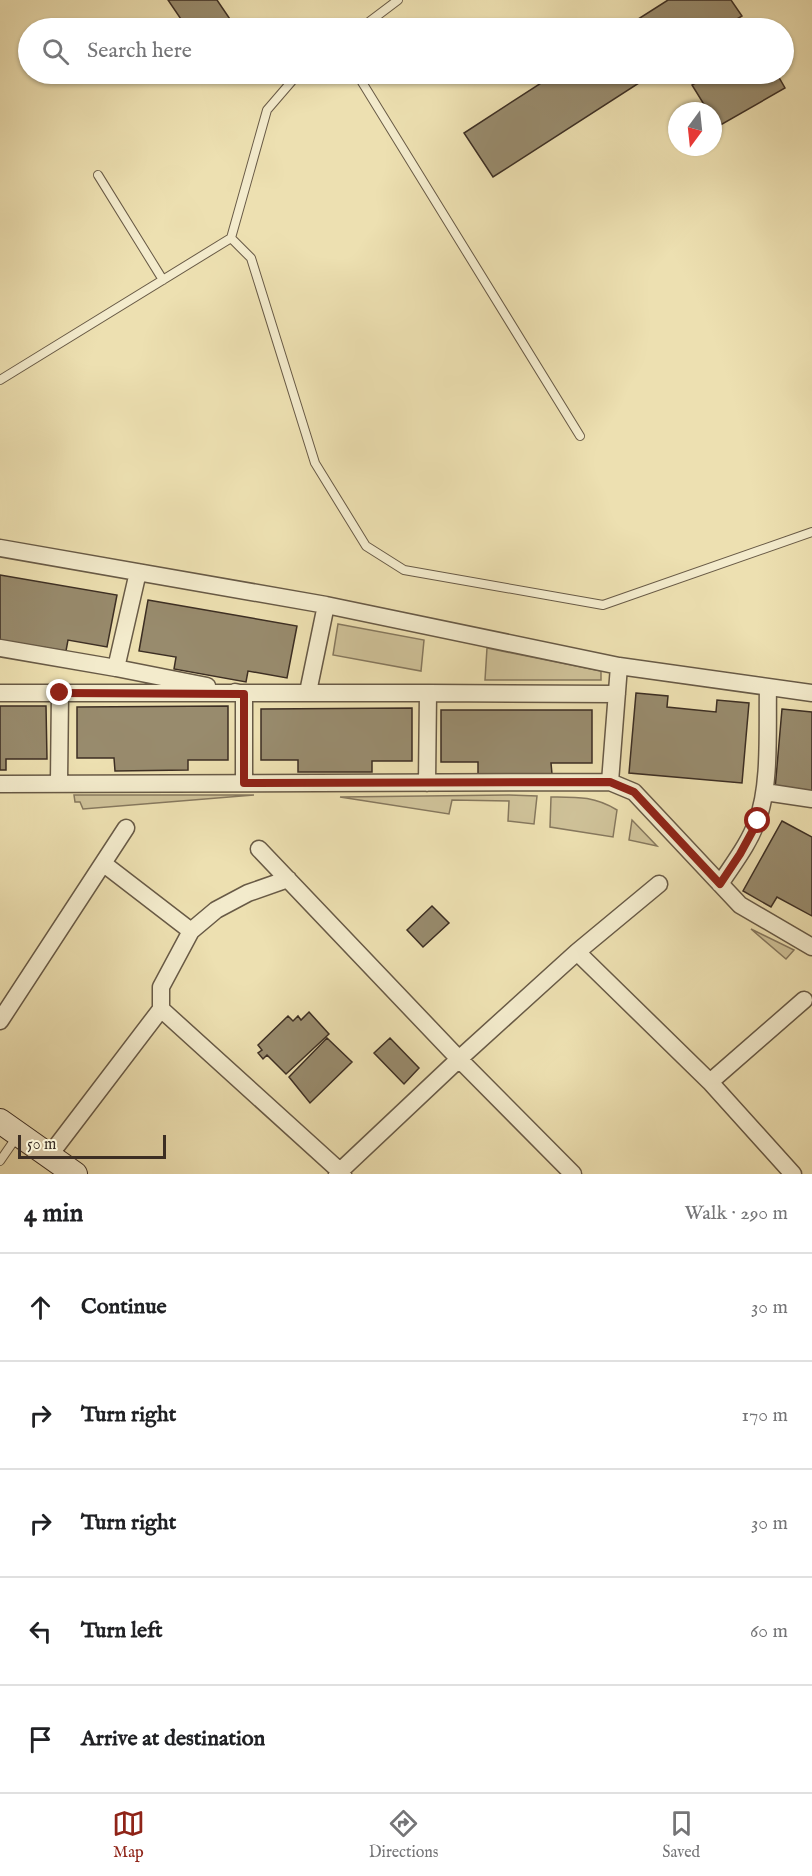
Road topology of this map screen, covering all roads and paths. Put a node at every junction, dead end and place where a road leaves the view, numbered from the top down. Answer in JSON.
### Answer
{"nodes":[{"id":1,"x":398,"y":0,"type":"edge"},
{"id":2,"x":374,"y":18,"type":"edge"},
{"id":3,"x":289,"y":84,"type":"edge"},
{"id":4,"x":363,"y":84,"type":"edge"},
{"id":5,"x":98,"y":175,"type":"dead end"},
{"id":6,"x":231,"y":238,"type":"junction"},
{"id":7,"x":163,"y":280,"type":"junction"},
{"id":8,"x":0,"y":380,"type":"edge"},
{"id":9,"x":580,"y":436,"type":"dead end"},
{"id":10,"x":812,"y":532,"type":"edge"},
{"id":11,"x":0,"y":548,"type":"edge"},
{"id":12,"x":138,"y":572,"type":"junction"},
{"id":13,"x":326,"y":605,"type":"junction"},
{"id":14,"x":0,"y":648,"type":"edge"},
{"id":15,"x":619,"y":666,"type":"junction"},
{"id":16,"x":116,"y":668,"type":"junction"},
{"id":17,"x":768,"y":687,"type":"junction"},
{"id":18,"x":308,"y":692,"type":"junction"},
{"id":19,"x":0,"y":693,"type":"edge"},
{"id":20,"x":60,"y":693,"type":"junction"},
{"id":21,"x":428,"y":693,"type":"junction"},
{"id":22,"x":812,"y":693,"type":"edge"},
{"id":23,"x":244,"y":694,"type":"junction"},
{"id":24,"x":617,"y":694,"type":"junction"},
{"id":25,"x":610,"y":782,"type":"junction"},
{"id":26,"x":0,"y":783,"type":"edge"},
{"id":27,"x":59,"y":783,"type":"junction"},
{"id":28,"x":244,"y":783,"type":"junction"},
{"id":29,"x":427,"y":783,"type":"junction"},
{"id":30,"x":771,"y":792,"type":"junction"},
{"id":31,"x":812,"y":799,"type":"edge"},
{"id":32,"x":812,"y":811,"type":"edge"},
{"id":33,"x":126,"y":828,"type":"dead end"},
{"id":34,"x":259,"y":849,"type":"dead end"},
{"id":35,"x":104,"y":864,"type":"junction"},
{"id":36,"x":288,"y":879,"type":"junction"},
{"id":37,"x":659,"y":884,"type":"dead end"},
{"id":38,"x":720,"y":884,"type":"junction"},
{"id":39,"x":191,"y":931,"type":"junction"},
{"id":40,"x":812,"y":947,"type":"edge"},
{"id":41,"x":577,"y":952,"type":"junction"},
{"id":42,"x":804,"y":1000,"type":"dead end"},
{"id":43,"x":161,"y":1009,"type":"junction"},
{"id":44,"x":0,"y":1021,"type":"edge"},
{"id":45,"x":459,"y":1059,"type":"junction"},
{"id":46,"x":710,"y":1082,"type":"junction"},
{"id":47,"x":9,"y":1128,"type":"edge"},
{"id":48,"x":49,"y":1156,"type":"junction"},
{"id":49,"x":0,"y":1161,"type":"edge"},
{"id":50,"x":340,"y":1173,"type":"edge"},
{"id":51,"x":75,"y":1174,"type":"edge"},
{"id":52,"x":573,"y":1174,"type":"edge"},
{"id":53,"x":793,"y":1174,"type":"edge"}],
"edges":[{"from":1,"to":2,"type":"lane"},
{"from":3,"to":6,"type":"lane"},
{"from":4,"to":9,"type":"lane"},
{"from":5,"to":7,"type":"lane"},
{"from":6,"to":7,"type":"lane"},
{"from":6,"to":10,"type":"lane"},
{"from":7,"to":8,"type":"lane"},
{"from":11,"to":12,"type":"street"},
{"from":12,"to":13,"type":"street"},
{"from":12,"to":16,"type":"street"},
{"from":13,"to":15,"type":"street"},
{"from":13,"to":18,"type":"street"},
{"from":14,"to":16,"type":"street"},
{"from":15,"to":17,"type":"street"},
{"from":15,"to":24,"type":"street"},
{"from":16,"to":23,"type":"street"},
{"from":17,"to":22,"type":"street"},
{"from":17,"to":30,"type":"street"},
{"from":18,"to":21,"type":"street"},
{"from":18,"to":23,"type":"street"},
{"from":19,"to":20,"type":"street"},
{"from":20,"to":23,"type":"street"},
{"from":20,"to":27,"type":"street"},
{"from":21,"to":24,"type":"street"},
{"from":21,"to":29,"type":"street"},
{"from":23,"to":28,"type":"street"},
{"from":24,"to":25,"type":"street"},
{"from":25,"to":29,"type":"street"},
{"from":25,"to":38,"type":"street"},
{"from":26,"to":27,"type":"street"},
{"from":27,"to":28,"type":"street"},
{"from":28,"to":29,"type":"street"},
{"from":30,"to":31,"type":"street"},
{"from":30,"to":32,"type":"street"},
{"from":30,"to":38,"type":"street"},
{"from":33,"to":35,"type":"street"},
{"from":34,"to":36,"type":"street"},
{"from":35,"to":39,"type":"street"},
{"from":35,"to":44,"type":"street"},
{"from":36,"to":39,"type":"street"},
{"from":36,"to":45,"type":"street"},
{"from":37,"to":41,"type":"street"},
{"from":38,"to":40,"type":"street"},
{"from":39,"to":43,"type":"street"},
{"from":41,"to":45,"type":"street"},
{"from":41,"to":46,"type":"street"},
{"from":42,"to":46,"type":"street"},
{"from":43,"to":48,"type":"street"},
{"from":43,"to":50,"type":"street"},
{"from":45,"to":50,"type":"street"},
{"from":45,"to":52,"type":"street"},
{"from":46,"to":53,"type":"street"},
{"from":47,"to":48,"type":"street"},
{"from":47,"to":49,"type":"lane"},
{"from":48,"to":51,"type":"street"}]}
